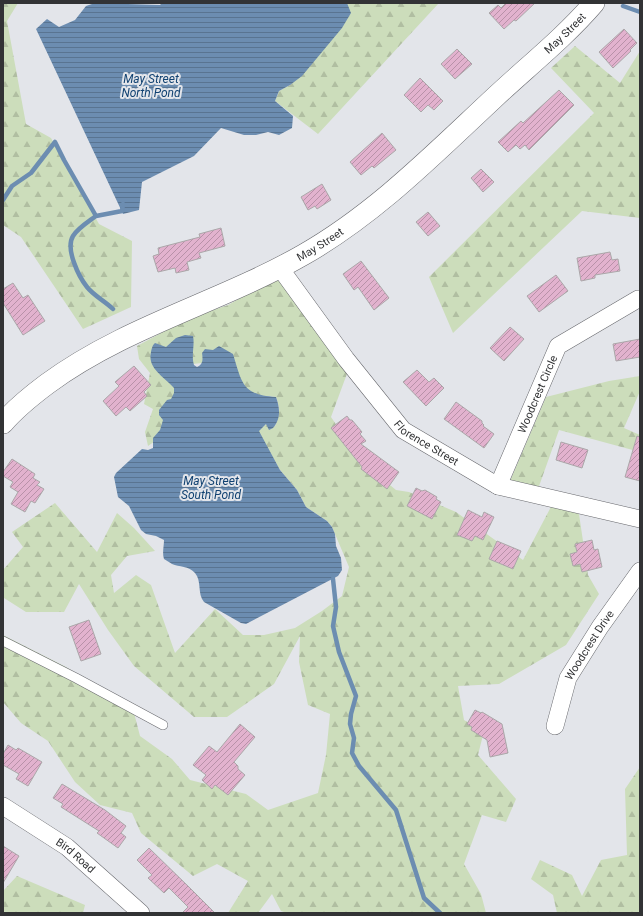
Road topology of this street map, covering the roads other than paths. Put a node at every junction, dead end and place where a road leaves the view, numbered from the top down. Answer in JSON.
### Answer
{"nodes":[{"id":1,"x":594,"y":3,"type":"edge"},
{"id":2,"x":280,"y":268,"type":"junction"},
{"id":3,"x":640,"y":299,"type":"edge"},
{"id":4,"x":3,"y":422,"type":"edge"},
{"id":5,"x":498,"y":486,"type":"junction"},
{"id":6,"x":640,"y":519,"type":"edge"},
{"id":7,"x":640,"y":571,"type":"edge"},
{"id":8,"x":3,"y":641,"type":"edge"},
{"id":9,"x":163,"y":725,"type":"dead end"},
{"id":10,"x":555,"y":726,"type":"dead end"},
{"id":11,"x":3,"y":806,"type":"edge"},
{"id":12,"x":142,"y":913,"type":"edge"}],
"edges":[{"from":1,"to":2,"type":"street","name":"May Street"},
{"from":2,"to":4,"type":"street","name":"May Street"},
{"from":2,"to":5,"type":"street","name":"Florence Street"},
{"from":3,"to":5,"type":"street","name":"Woodcrest Circle"},
{"from":5,"to":6,"type":"street","name":"Florence Street"},
{"from":7,"to":10,"type":"street","name":"Woodcrest Drive"},
{"from":8,"to":9,"type":"lane"},
{"from":11,"to":12,"type":"street","name":"Bird Road"}]}
